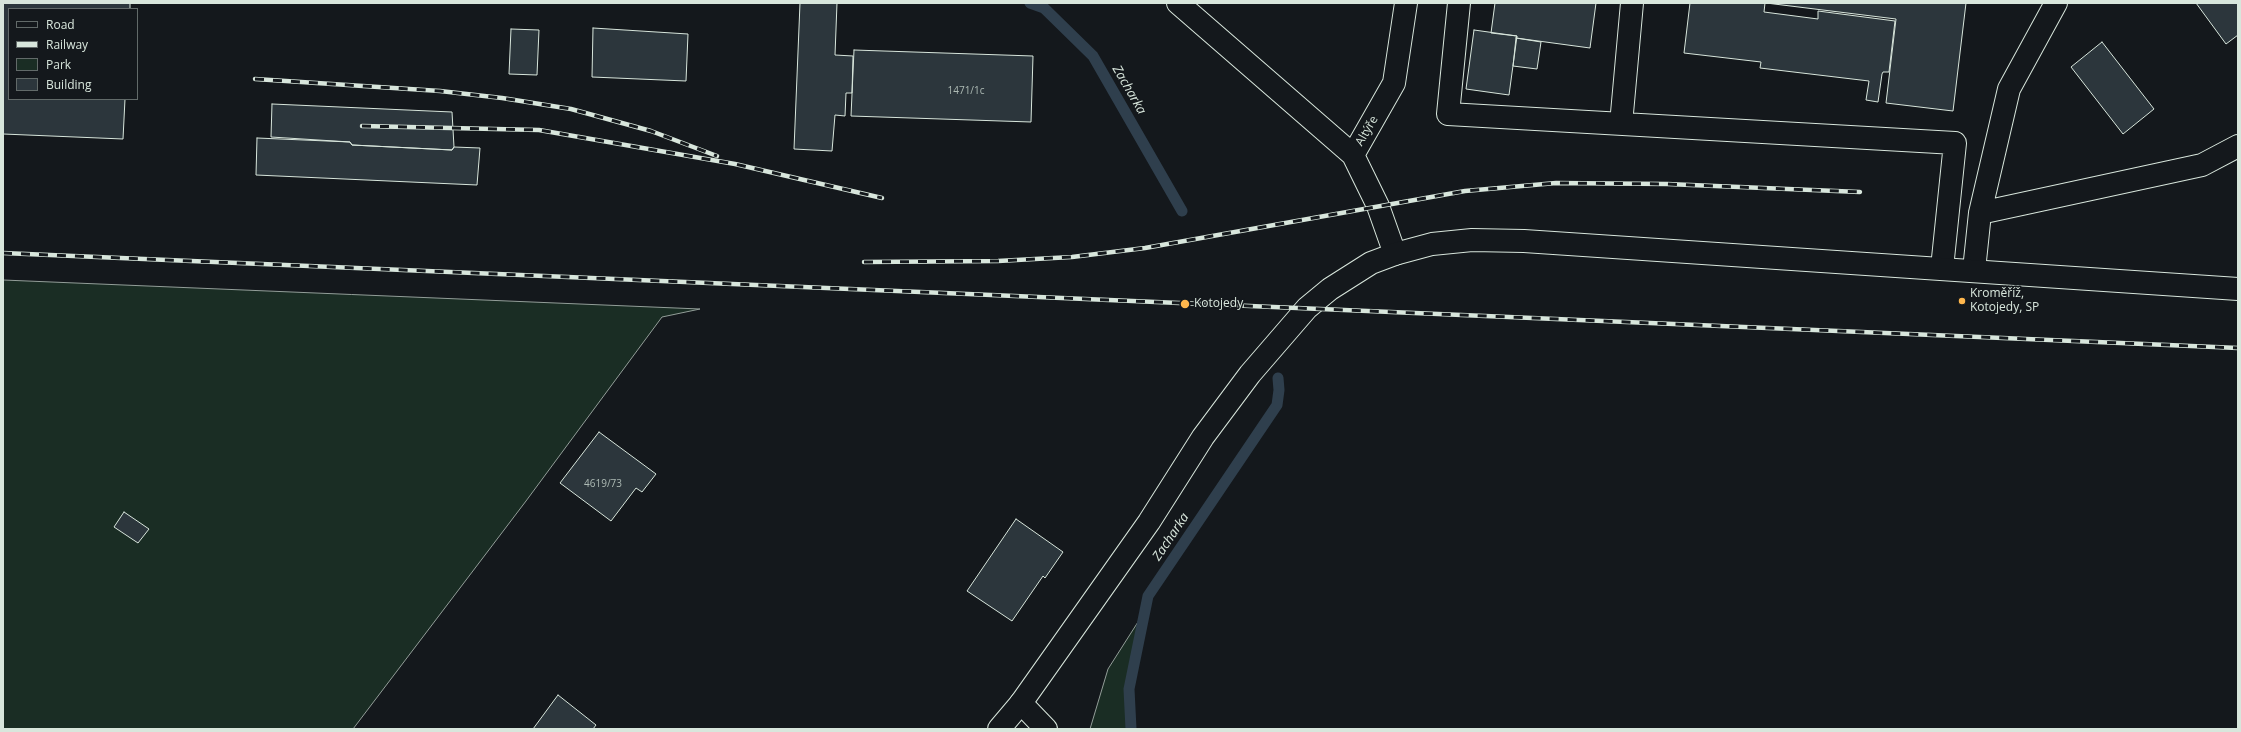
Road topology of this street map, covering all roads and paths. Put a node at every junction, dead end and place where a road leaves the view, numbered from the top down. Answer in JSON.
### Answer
{"nodes":[{"id":1,"x":1178,"y":3,"type":"edge"},
{"id":2,"x":1406,"y":3,"type":"edge"},
{"id":3,"x":1459,"y":3,"type":"edge"},
{"id":4,"x":1632,"y":3,"type":"edge"},
{"id":5,"x":2056,"y":3,"type":"edge"},
{"id":6,"x":1621,"y":124,"type":"junction"},
{"id":7,"x":2238,"y":146,"type":"edge"},
{"id":8,"x":1353,"y":155,"type":"junction"},
{"id":9,"x":1980,"y":212,"type":"junction"},
{"id":10,"x":1395,"y":254,"type":"junction"},
{"id":11,"x":1942,"y":268,"type":"junction"},
{"id":12,"x":1974,"y":270,"type":"junction"},
{"id":13,"x":2238,"y":289,"type":"edge"},
{"id":14,"x":1021,"y":704,"type":"junction"},
{"id":15,"x":999,"y":729,"type":"edge"},
{"id":16,"x":1046,"y":729,"type":"edge"}],
"edges":[{"from":1,"to":8,"type":"main road"},
{"from":2,"to":8,"type":"main road","name":"Altýře"},
{"from":3,"to":6,"type":"main road"},
{"from":4,"to":6,"type":"main road"},
{"from":5,"to":9,"type":"main road"},
{"from":6,"to":11,"type":"main road"},
{"from":7,"to":9,"type":"main road"},
{"from":8,"to":10,"type":"main road","name":"Altýře"},
{"from":9,"to":12,"type":"main road"},
{"from":10,"to":11,"type":"main road"},
{"from":10,"to":14,"type":"main road"},
{"from":11,"to":12,"type":"main road"},
{"from":12,"to":13,"type":"main road"},
{"from":14,"to":15,"type":"main road"},
{"from":14,"to":16,"type":"main road"}]}
